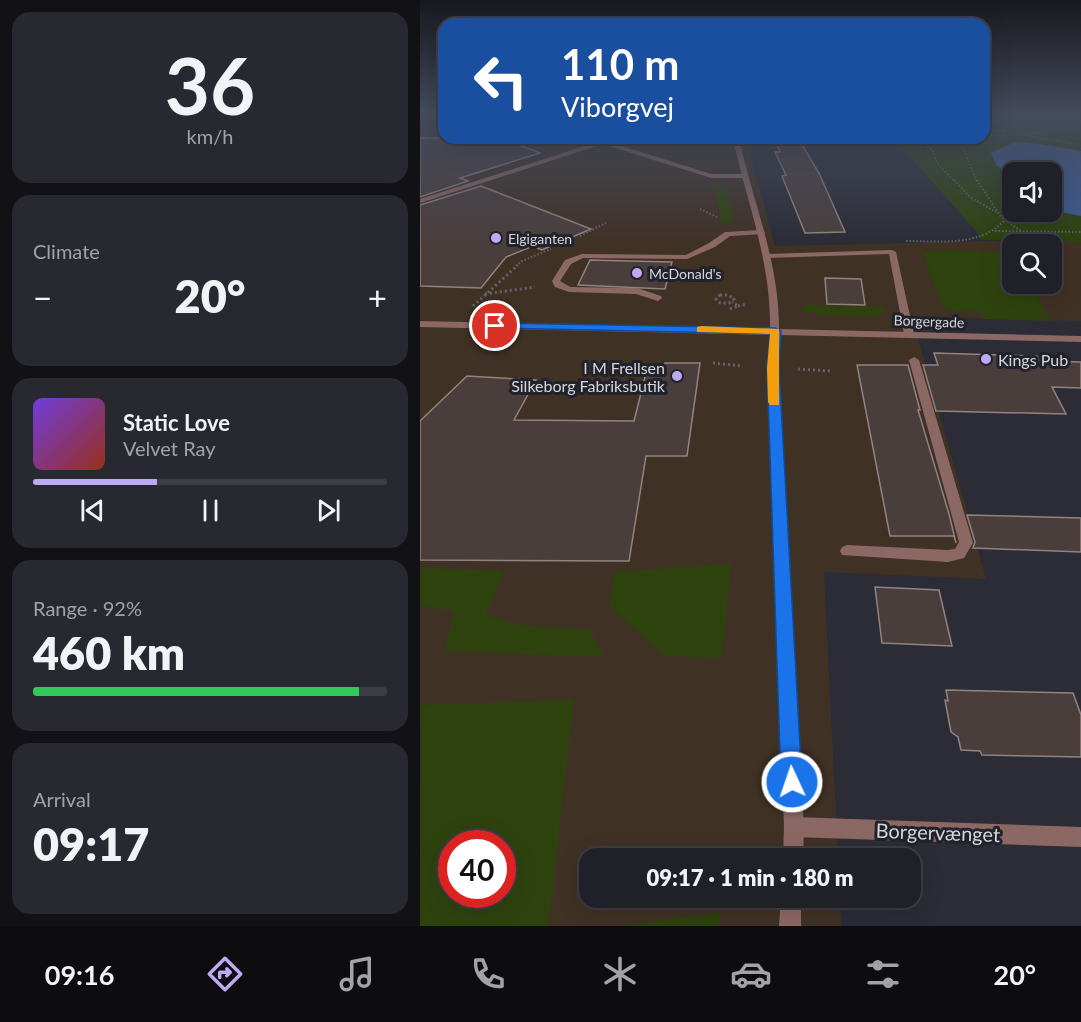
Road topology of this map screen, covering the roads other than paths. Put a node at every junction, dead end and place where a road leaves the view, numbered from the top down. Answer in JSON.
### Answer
{"nodes":[{"id":1,"x":553,"y":158,"type":"edge"},
{"id":2,"x":655,"y":158,"type":"edge"},
{"id":3,"x":740,"y":158,"type":"edge"},
{"id":4,"x":744,"y":176,"type":"junction"},
{"id":5,"x":420,"y":201,"type":"edge"},
{"id":6,"x":761,"y":232,"type":"junction"},
{"id":7,"x":767,"y":256,"type":"junction"},
{"id":8,"x":657,"y":298,"type":"dead end"},
{"id":9,"x":420,"y":324,"type":"edge"},
{"id":10,"x":775,"y":331,"type":"junction"},
{"id":11,"x":909,"y":334,"type":"junction"},
{"id":12,"x":1081,"y":339,"type":"edge"},
{"id":13,"x":914,"y":360,"type":"dead end"},
{"id":14,"x":847,"y":551,"type":"dead end"},
{"id":15,"x":794,"y":826,"type":"junction"},
{"id":16,"x":1081,"y":837,"type":"edge"},
{"id":17,"x":793,"y":848,"type":"edge"},
{"id":18,"x":791,"y":908,"type":"edge"},
{"id":19,"x":790,"y":926,"type":"edge"}],
"edges":[{"from":1,"to":5,"type":"street"},
{"from":2,"to":4,"type":"street"},
{"from":3,"to":4,"type":"street"},
{"from":4,"to":6,"type":"street"},
{"from":6,"to":7,"type":"street"},
{"from":6,"to":8,"type":"street"},
{"from":7,"to":10,"type":"street"},
{"from":7,"to":11,"type":"street"},
{"from":9,"to":10,"type":"street","name":"Borgergade"},
{"from":10,"to":11,"type":"street","name":"Borgergade"},
{"from":10,"to":15,"type":"street"},
{"from":11,"to":12,"type":"street","name":"Borgergade"},
{"from":13,"to":14,"type":"street"},
{"from":15,"to":16,"type":"street","name":"Borgervænget"},
{"from":15,"to":17,"type":"street"},
{"from":18,"to":19,"type":"street"}]}
